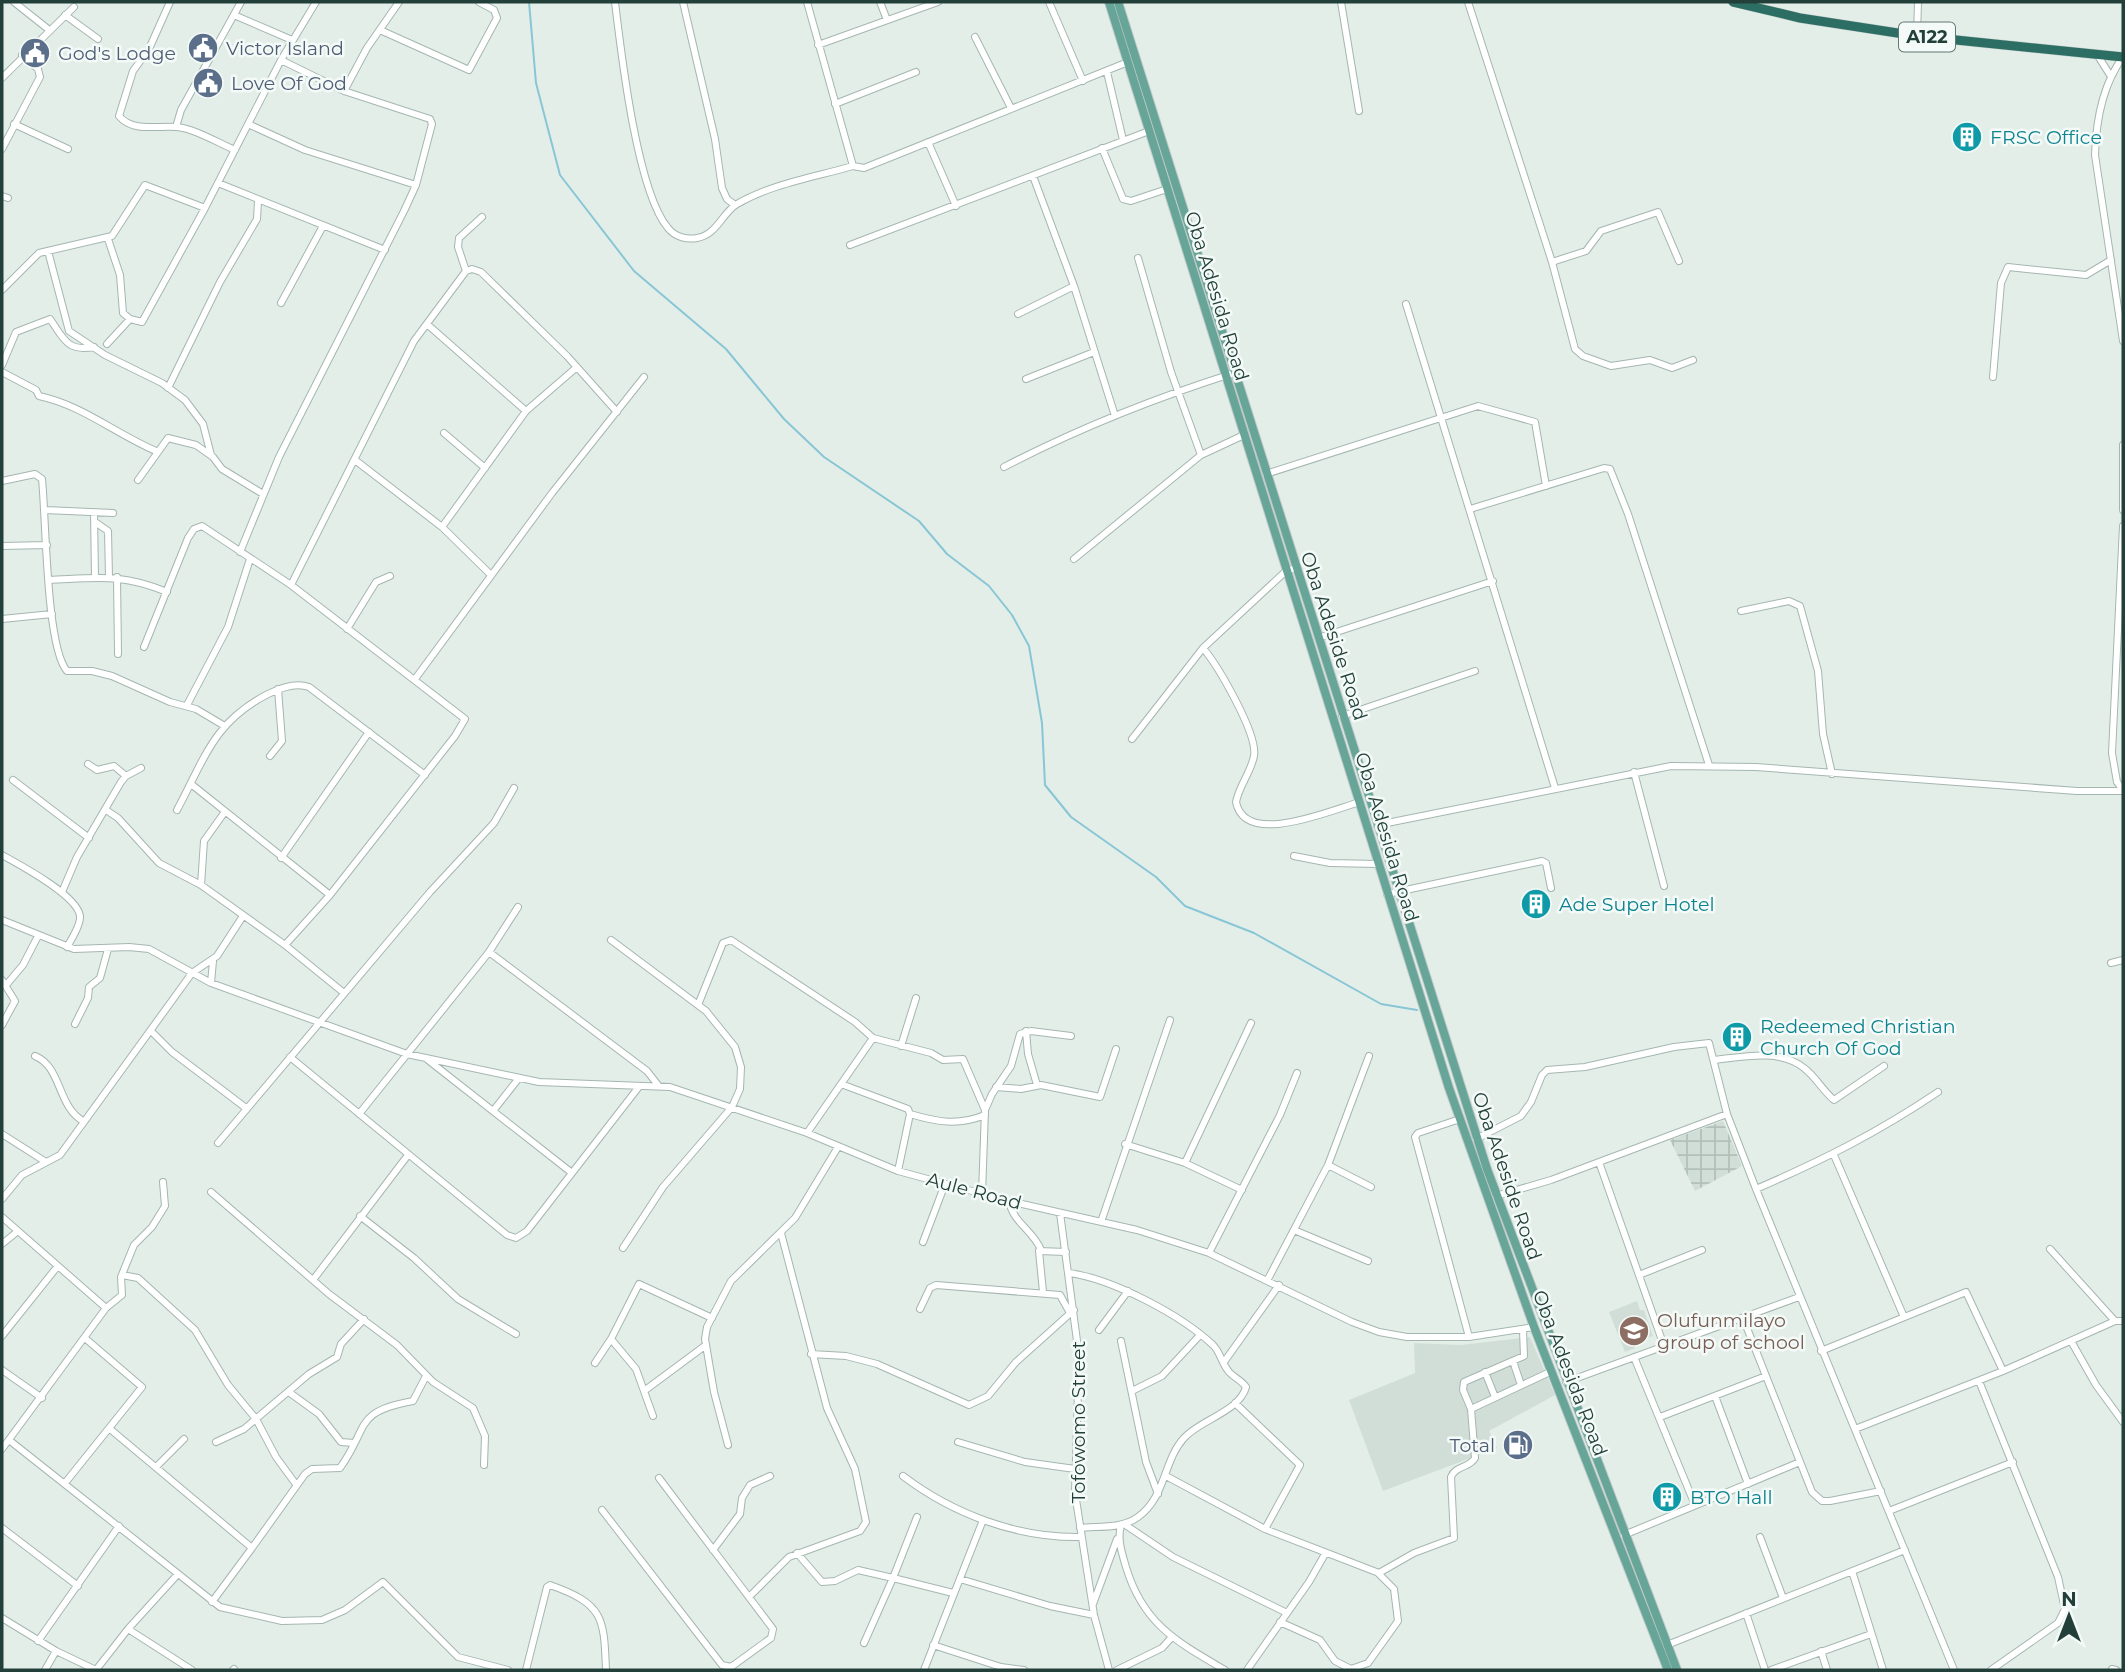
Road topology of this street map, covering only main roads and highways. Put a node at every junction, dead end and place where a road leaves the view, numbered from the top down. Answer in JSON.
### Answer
{"nodes":[{"id":1,"x":1109,"y":2,"type":"edge"},
{"id":2,"x":1118,"y":2,"type":"edge"},
{"id":3,"x":1736,"y":2,"type":"edge"},
{"id":4,"x":2123,"y":57,"type":"edge"},
{"id":5,"x":1186,"y":233,"type":"junction"},
{"id":6,"x":1230,"y":374,"type":"junction"},
{"id":7,"x":1459,"y":1084,"type":"junction"},
{"id":8,"x":1450,"y":1088,"type":"junction"},
{"id":9,"x":1614,"y":1517,"type":"junction"},
{"id":10,"x":1669,"y":1664,"type":"edge"},
{"id":11,"x":1677,"y":1670,"type":"edge"}],
"edges":[{"from":1,"to":5,"type":"main road","name":"Oba Adesida Road"},
{"from":2,"to":5,"type":"main road"},
{"from":3,"to":4,"type":"highway","number":"A122"},
{"from":5,"to":6,"type":"main road","name":"Oba Adesida Road"},
{"from":6,"to":7,"type":"main road","name":"Oba Adeside Road"},
{"from":6,"to":8,"type":"main road","name":"Oba Adesida Road"},
{"from":7,"to":8,"type":"main road"},
{"from":7,"to":9,"type":"main road","name":"Oba Adeside Road"},
{"from":8,"to":9,"type":"main road","name":"Oba Adesida Road"},
{"from":9,"to":10,"type":"main road","name":"Oba Adesida Road"},
{"from":9,"to":10,"type":"main road","name":"Oba Adeside Road"},
{"from":10,"to":11,"type":"main road","name":"Oba Adeside Road"}]}
